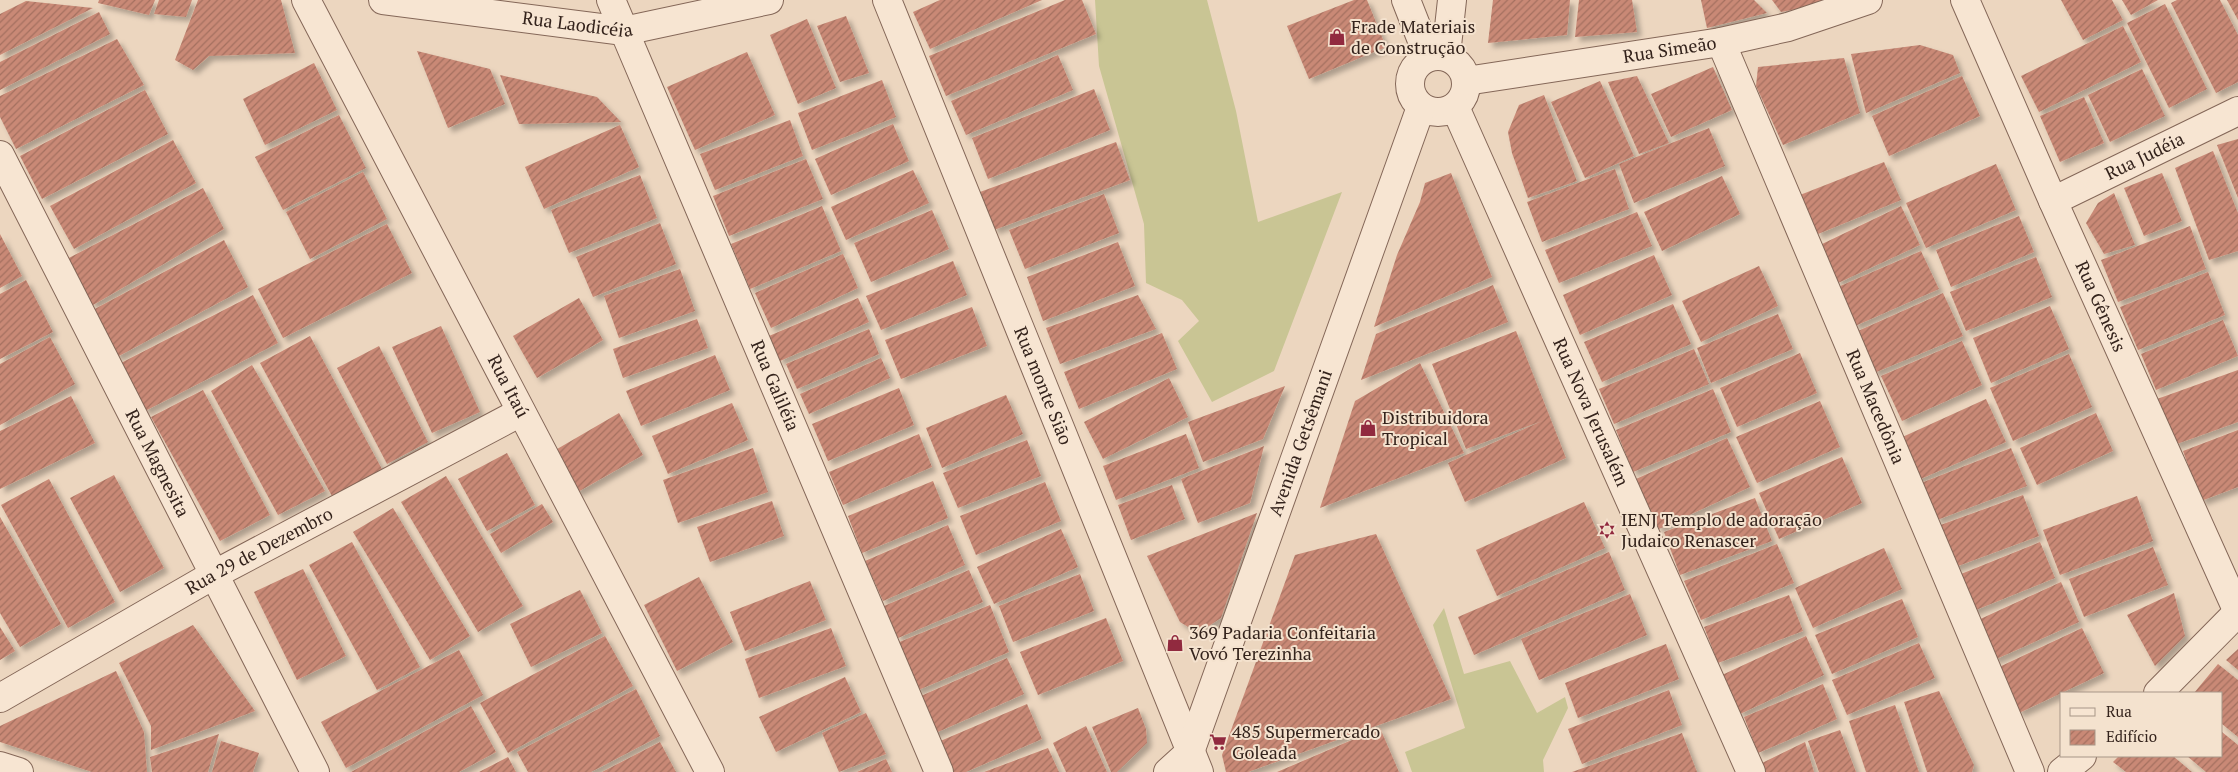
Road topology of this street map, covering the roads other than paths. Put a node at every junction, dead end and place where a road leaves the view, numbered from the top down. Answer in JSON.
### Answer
{"nodes":[{"id":1,"x":306,"y":0,"type":"edge"},
{"id":2,"x":383,"y":0,"type":"edge"},
{"id":3,"x":611,"y":0,"type":"edge"},
{"id":4,"x":769,"y":0,"type":"edge"},
{"id":5,"x":887,"y":0,"type":"edge"},
{"id":6,"x":1406,"y":0,"type":"edge"},
{"id":7,"x":1452,"y":0,"type":"edge"},
{"id":8,"x":1868,"y":0,"type":"edge"},
{"id":9,"x":1965,"y":0,"type":"edge"},
{"id":10,"x":624,"y":31,"type":"junction"},
{"id":11,"x":1721,"y":42,"type":"junction"},
{"id":12,"x":1437,"y":55,"type":"junction"},
{"id":13,"x":1466,"y":81,"type":"junction"},
{"id":14,"x":1421,"y":107,"type":"junction"},
{"id":15,"x":1455,"y":107,"type":"junction"},
{"id":16,"x":2238,"y":111,"type":"edge"},
{"id":17,"x":0,"y":155,"type":"edge"},
{"id":18,"x":2053,"y":201,"type":"junction"},
{"id":19,"x":521,"y":412,"type":"junction"},
{"id":20,"x":215,"y":574,"type":"junction"},
{"id":21,"x":2238,"y":612,"type":"edge"},
{"id":22,"x":2159,"y":692,"type":"edge"},
{"id":23,"x":0,"y":698,"type":"edge"},
{"id":24,"x":2081,"y":757,"type":"edge"},
{"id":25,"x":1194,"y":762,"type":"edge"},
{"id":26,"x":0,"y":766,"type":"edge"},
{"id":27,"x":19,"y":772,"type":"edge"},
{"id":28,"x":315,"y":772,"type":"edge"},
{"id":29,"x":710,"y":772,"type":"edge"},
{"id":30,"x":939,"y":772,"type":"edge"},
{"id":31,"x":1168,"y":772,"type":"edge"},
{"id":32,"x":1751,"y":772,"type":"edge"},
{"id":33,"x":2030,"y":772,"type":"edge"},
{"id":34,"x":2062,"y":772,"type":"edge"}],
"edges":[{"from":1,"to":19,"type":"street","name":"Rua Itaú"},
{"from":2,"to":10,"type":"street","name":"Rua Laodicéia"},
{"from":3,"to":10,"type":"street","name":"Rua Galiléia"},
{"from":4,"to":10,"type":"street","name":"Rua Laodicéia"},
{"from":5,"to":25,"type":"street","name":"Rua monte Sião"},
{"from":6,"to":12,"type":"street"},
{"from":7,"to":12,"type":"street"},
{"from":8,"to":11,"type":"street","name":"Rua Simeão"},
{"from":9,"to":18,"type":"street","name":"Rua Gênesis"},
{"from":10,"to":30,"type":"street","name":"Rua Galiléia"},
{"from":11,"to":13,"type":"street","name":"Rua Simeão"},
{"from":11,"to":33,"type":"street","name":"Rua Macedônia"},
{"from":12,"to":13,"type":"street"},
{"from":12,"to":14,"type":"street"},
{"from":13,"to":15,"type":"street"},
{"from":14,"to":15,"type":"street"},
{"from":14,"to":25,"type":"street","name":"Avenida Getsêmani"},
{"from":15,"to":32,"type":"street","name":"Rua Nova Jerusalém"},
{"from":16,"to":18,"type":"street","name":"Rua Judéia"},
{"from":17,"to":20,"type":"street","name":"Rua Magnesita"},
{"from":18,"to":21,"type":"street","name":"Rua Gênesis"},
{"from":19,"to":20,"type":"street","name":"Rua 29 de Dezembro"},
{"from":19,"to":29,"type":"street","name":"Rua Itaú"},
{"from":20,"to":23,"type":"street","name":"Rua 29 de Dezembro"},
{"from":20,"to":28,"type":"street","name":"Rua Magnesita"},
{"from":21,"to":22,"type":"street"},
{"from":24,"to":34,"type":"street"},
{"from":25,"to":31,"type":"street","name":"Avenida Getsêmani"},
{"from":26,"to":27,"type":"street"}]}
